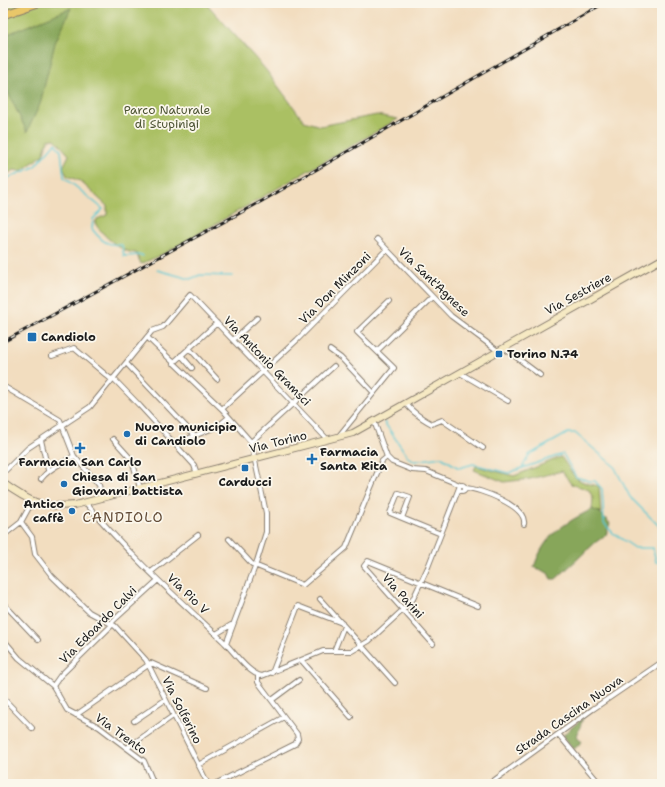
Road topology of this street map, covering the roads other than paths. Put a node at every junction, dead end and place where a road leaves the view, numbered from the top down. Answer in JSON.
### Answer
{"nodes":[{"id":1,"x":38,"y":3,"type":"edge"},
{"id":2,"x":3,"y":15,"type":"edge"},
{"id":3,"x":377,"y":239,"type":"dead end"},
{"id":4,"x":386,"y":250,"type":"junction"},
{"id":5,"x":662,"y":259,"type":"edge"},
{"id":6,"x":432,"y":297,"type":"junction"},
{"id":7,"x":389,"y":301,"type":"dead end"},
{"id":8,"x":257,"y":318,"type":"dead end"},
{"id":9,"x":217,"y":323,"type":"junction"},
{"id":10,"x":147,"y":337,"type":"junction"},
{"id":11,"x":233,"y":340,"type":"junction"},
{"id":12,"x":189,"y":348,"type":"junction"},
{"id":13,"x":501,"y":349,"type":"junction"},
{"id":14,"x":330,"y":350,"type":"dead end"},
{"id":15,"x":377,"y":351,"type":"junction"},
{"id":16,"x":181,"y":355,"type":"junction"},
{"id":17,"x":52,"y":356,"type":"dead end"},
{"id":18,"x":173,"y":362,"type":"junction"},
{"id":19,"x":126,"y":363,"type":"junction"},
{"id":20,"x":334,"y":366,"type":"dead end"},
{"id":21,"x":192,"y":368,"type":"dead end"},
{"id":22,"x":263,"y":372,"type":"junction"},
{"id":23,"x":460,"y":373,"type":"junction"},
{"id":24,"x":540,"y":375,"type":"dead end"},
{"id":25,"x":112,"y":379,"type":"junction"},
{"id":26,"x":217,"y":379,"type":"dead end"},
{"id":27,"x":3,"y":386,"type":"edge"},
{"id":28,"x":374,"y":393,"type":"junction"},
{"id":29,"x":508,"y":401,"type":"dead end"},
{"id":30,"x":294,"y":403,"type":"junction"},
{"id":31,"x":406,"y":403,"type":"junction"},
{"id":32,"x":222,"y":409,"type":"junction"},
{"id":33,"x":229,"y":417,"type":"junction"},
{"id":34,"x":374,"y":422,"type":"junction"},
{"id":35,"x":64,"y":425,"type":"junction"},
{"id":36,"x":195,"y":436,"type":"junction"},
{"id":37,"x":338,"y":437,"type":"junction"},
{"id":38,"x":113,"y":439,"type":"dead end"},
{"id":39,"x":41,"y":440,"type":"junction"},
{"id":40,"x":328,"y":440,"type":"junction"},
{"id":41,"x":251,"y":442,"type":"junction"},
{"id":42,"x":175,"y":444,"type":"junction"},
{"id":43,"x":483,"y":448,"type":"dead end"},
{"id":44,"x":74,"y":456,"type":"junction"},
{"id":45,"x":387,"y":456,"type":"junction"},
{"id":46,"x":254,"y":460,"type":"junction"},
{"id":47,"x":48,"y":470,"type":"junction"},
{"id":48,"x":3,"y":474,"type":"edge"},
{"id":49,"x":197,"y":474,"type":"junction"},
{"id":50,"x":41,"y":479,"type":"dead end"},
{"id":51,"x":3,"y":483,"type":"edge"},
{"id":52,"x":140,"y":488,"type":"junction"},
{"id":53,"x":462,"y":488,"type":"junction"},
{"id":54,"x":102,"y":498,"type":"junction"},
{"id":55,"x":32,"y":502,"type":"junction"},
{"id":56,"x":86,"y":503,"type":"junction"},
{"id":57,"x":402,"y":518,"type":"junction"},
{"id":58,"x":21,"y":522,"type":"junction"},
{"id":59,"x":524,"y":524,"type":"dead end"},
{"id":60,"x":441,"y":534,"type":"junction"},
{"id":61,"x":198,"y":535,"type":"dead end"},
{"id":62,"x":3,"y":536,"type":"edge"},
{"id":63,"x":229,"y":539,"type":"dead end"},
{"id":64,"x":256,"y":566,"type":"junction"},
{"id":65,"x":151,"y":572,"type":"junction"},
{"id":66,"x":158,"y":580,"type":"junction"},
{"id":67,"x":421,"y":582,"type":"junction"},
{"id":68,"x":320,"y":599,"type":"dead end"},
{"id":69,"x":3,"y":603,"type":"edge"},
{"id":70,"x":478,"y":606,"type":"dead end"},
{"id":71,"x":403,"y":610,"type":"junction"},
{"id":72,"x":233,"y":623,"type":"junction"},
{"id":73,"x":112,"y":624,"type":"junction"},
{"id":74,"x":343,"y":625,"type":"junction"},
{"id":75,"x":216,"y":634,"type":"junction"},
{"id":76,"x":3,"y":639,"type":"edge"},
{"id":77,"x":38,"y":640,"type":"dead end"},
{"id":78,"x":226,"y":644,"type":"junction"},
{"id":79,"x":433,"y":644,"type":"dead end"},
{"id":80,"x":362,"y":646,"type":"junction"},
{"id":81,"x":334,"y":651,"type":"junction"},
{"id":82,"x":302,"y":661,"type":"junction"},
{"id":83,"x":662,"y":662,"type":"edge"},
{"id":84,"x":148,"y":664,"type":"junction"},
{"id":85,"x":272,"y":673,"type":"junction"},
{"id":86,"x":258,"y":676,"type":"junction"},
{"id":87,"x":300,"y":680,"type":"dead end"},
{"id":88,"x":395,"y":683,"type":"dead end"},
{"id":89,"x":53,"y":686,"type":"junction"},
{"id":90,"x":207,"y":688,"type":"dead end"},
{"id":91,"x":3,"y":698,"type":"edge"},
{"id":92,"x":165,"y":700,"type":"junction"},
{"id":93,"x":272,"y":700,"type":"junction"},
{"id":94,"x":76,"y":715,"type":"junction"},
{"id":95,"x":173,"y":716,"type":"junction"},
{"id":96,"x":284,"y":717,"type":"junction"},
{"id":97,"x":351,"y":717,"type":"dead end"},
{"id":98,"x":134,"y":721,"type":"dead end"},
{"id":99,"x":32,"y":728,"type":"dead end"},
{"id":100,"x":559,"y":735,"type":"junction"},
{"id":101,"x":127,"y":748,"type":"junction"},
{"id":102,"x":198,"y":765,"type":"junction"},
{"id":103,"x":154,"y":784,"type":"edge"},
{"id":104,"x":208,"y":784,"type":"edge"},
{"id":105,"x":215,"y":784,"type":"edge"},
{"id":106,"x":489,"y":784,"type":"edge"},
{"id":107,"x":600,"y":784,"type":"edge"}],
"edges":[{"from":1,"to":2,"type":"main road"},
{"from":3,"to":4,"type":"street","name":"Via Sant'Agnese"},
{"from":4,"to":6,"type":"street","name":"Via Sant'Agnese"},
{"from":4,"to":22,"type":"street","name":"Via Don Minzoni"},
{"from":5,"to":13,"type":"main road","name":"Via Sestriere"},
{"from":6,"to":13,"type":"street","name":"Via Sant'Agnese"},
{"from":6,"to":15,"type":"street"},
{"from":7,"to":15,"type":"street"},
{"from":8,"to":11,"type":"street"},
{"from":9,"to":10,"type":"street","name":"Via Antonio Gramsci"},
{"from":9,"to":11,"type":"street","name":"Via Antonio Gramsci"},
{"from":9,"to":12,"type":"street"},
{"from":10,"to":18,"type":"street"},
{"from":10,"to":19,"type":"street"},
{"from":11,"to":22,"type":"street","name":"Via Antonio Gramsci"},
{"from":12,"to":16,"type":"street"},
{"from":12,"to":26,"type":"street"},
{"from":13,"to":23,"type":"main road","name":"Via Torino"},
{"from":13,"to":24,"type":"street","name":"Via Sant'Agnese"},
{"from":14,"to":28,"type":"street"},
{"from":15,"to":28,"type":"street"},
{"from":16,"to":18,"type":"street"},
{"from":16,"to":21,"type":"street"},
{"from":17,"to":25,"type":"street"},
{"from":18,"to":32,"type":"street"},
{"from":19,"to":25,"type":"street"},
{"from":19,"to":36,"type":"street"},
{"from":20,"to":30,"type":"street"},
{"from":22,"to":30,"type":"street","name":"Via Antonio Gramsci"},
{"from":22,"to":32,"type":"street","name":"Via Don Minzoni"},
{"from":23,"to":29,"type":"street"},
{"from":23,"to":31,"type":"main road","name":"Via Torino"},
{"from":25,"to":35,"type":"street"},
{"from":25,"to":42,"type":"street"},
{"from":27,"to":35,"type":"street"},
{"from":28,"to":37,"type":"street"},
{"from":30,"to":40,"type":"street","name":"Via Antonio Gramsci"},
{"from":30,"to":41,"type":"street"},
{"from":31,"to":34,"type":"main road","name":"Via Torino"},
{"from":31,"to":43,"type":"street"},
{"from":32,"to":33,"type":"street"},
{"from":33,"to":36,"type":"street"},
{"from":33,"to":41,"type":"street"},
{"from":34,"to":37,"type":"main road","name":"Via Torino"},
{"from":34,"to":45,"type":"street"},
{"from":35,"to":39,"type":"street"},
{"from":35,"to":44,"type":"street"},
{"from":36,"to":42,"type":"street"},
{"from":37,"to":40,"type":"main road","name":"Via Torino"},
{"from":38,"to":52,"type":"street"},
{"from":39,"to":47,"type":"street"},
{"from":39,"to":48,"type":"street"},
{"from":40,"to":46,"type":"main road","name":"Via Torino"},
{"from":41,"to":46,"type":"street"},
{"from":42,"to":49,"type":"street"},
{"from":44,"to":47,"type":"street"},
{"from":44,"to":54,"type":"street"},
{"from":45,"to":53,"type":"street"},
{"from":45,"to":64,"type":"street"},
{"from":46,"to":49,"type":"main road","name":"Via Torino"},
{"from":46,"to":64,"type":"street"},
{"from":47,"to":50,"type":"street"},
{"from":49,"to":52,"type":"main road","name":"Via Torino"},
{"from":51,"to":55,"type":"main road"},
{"from":52,"to":54,"type":"main road","name":"Via Torino"},
{"from":53,"to":59,"type":"street"},
{"from":53,"to":60,"type":"street"},
{"from":54,"to":56,"type":"main road","name":"Via Torino"},
{"from":55,"to":56,"type":"main road","name":"Via Torino"},
{"from":55,"to":58,"type":"street"},
{"from":56,"to":65,"type":"street","name":"Via Pio V"},
{"from":57,"to":57,"type":"street"},
{"from":57,"to":60,"type":"street"},
{"from":58,"to":62,"type":"street"},
{"from":58,"to":73,"type":"street","name":"Via Solferino"},
{"from":60,"to":67,"type":"street"},
{"from":61,"to":65,"type":"street"},
{"from":63,"to":64,"type":"street"},
{"from":64,"to":72,"type":"street"},
{"from":65,"to":66,"type":"street","name":"Via Pio V"},
{"from":66,"to":73,"type":"street","name":"Via Edoardo Calvi"},
{"from":66,"to":75,"type":"street","name":"Via Pio V"},
{"from":67,"to":70,"type":"street"},
{"from":67,"to":71,"type":"street"},
{"from":67,"to":71,"type":"street","name":"Via Parini"},
{"from":68,"to":74,"type":"street"},
{"from":69,"to":77,"type":"street"},
{"from":71,"to":79,"type":"street","name":"Via Parini"},
{"from":71,"to":80,"type":"street"},
{"from":72,"to":75,"type":"street"},
{"from":72,"to":78,"type":"street"},
{"from":73,"to":84,"type":"street","name":"Via Solferino"},
{"from":73,"to":89,"type":"street","name":"Via Edoardo Calvi"},
{"from":74,"to":80,"type":"street"},
{"from":74,"to":81,"type":"street"},
{"from":74,"to":85,"type":"street"},
{"from":75,"to":78,"type":"street","name":"Via Pio V"},
{"from":76,"to":89,"type":"street","name":"Via Trento"},
{"from":78,"to":86,"type":"street","name":"Via Pio V"},
{"from":80,"to":81,"type":"street"},
{"from":80,"to":88,"type":"street"},
{"from":81,"to":82,"type":"street"},
{"from":82,"to":85,"type":"street"},
{"from":82,"to":97,"type":"street"},
{"from":83,"to":100,"type":"street","name":"Strada Cascina Nuova"},
{"from":84,"to":90,"type":"street","name":"Via Solferino"},
{"from":84,"to":92,"type":"street","name":"Via Solferino"},
{"from":84,"to":94,"type":"street"},
{"from":85,"to":86,"type":"street"},
{"from":86,"to":93,"type":"street","name":"Via Pio V"},
{"from":87,"to":93,"type":"street"},
{"from":89,"to":94,"type":"street","name":"Via Trento"},
{"from":91,"to":99,"type":"street"},
{"from":92,"to":95,"type":"street","name":"Via Solferino"},
{"from":92,"to":98,"type":"street"},
{"from":93,"to":96,"type":"street","name":"Via Pio V"},
{"from":94,"to":101,"type":"street","name":"Via Trento"},
{"from":95,"to":101,"type":"street"},
{"from":95,"to":102,"type":"street","name":"Via Solferino"},
{"from":96,"to":102,"type":"street"},
{"from":96,"to":105,"type":"street","name":"Via Pio V"},
{"from":100,"to":106,"type":"street","name":"Strada Cascina Nuova"},
{"from":100,"to":107,"type":"street"},
{"from":101,"to":103,"type":"street","name":"Via Trento"},
{"from":102,"to":104,"type":"street","name":"Via Solferino"}]}
